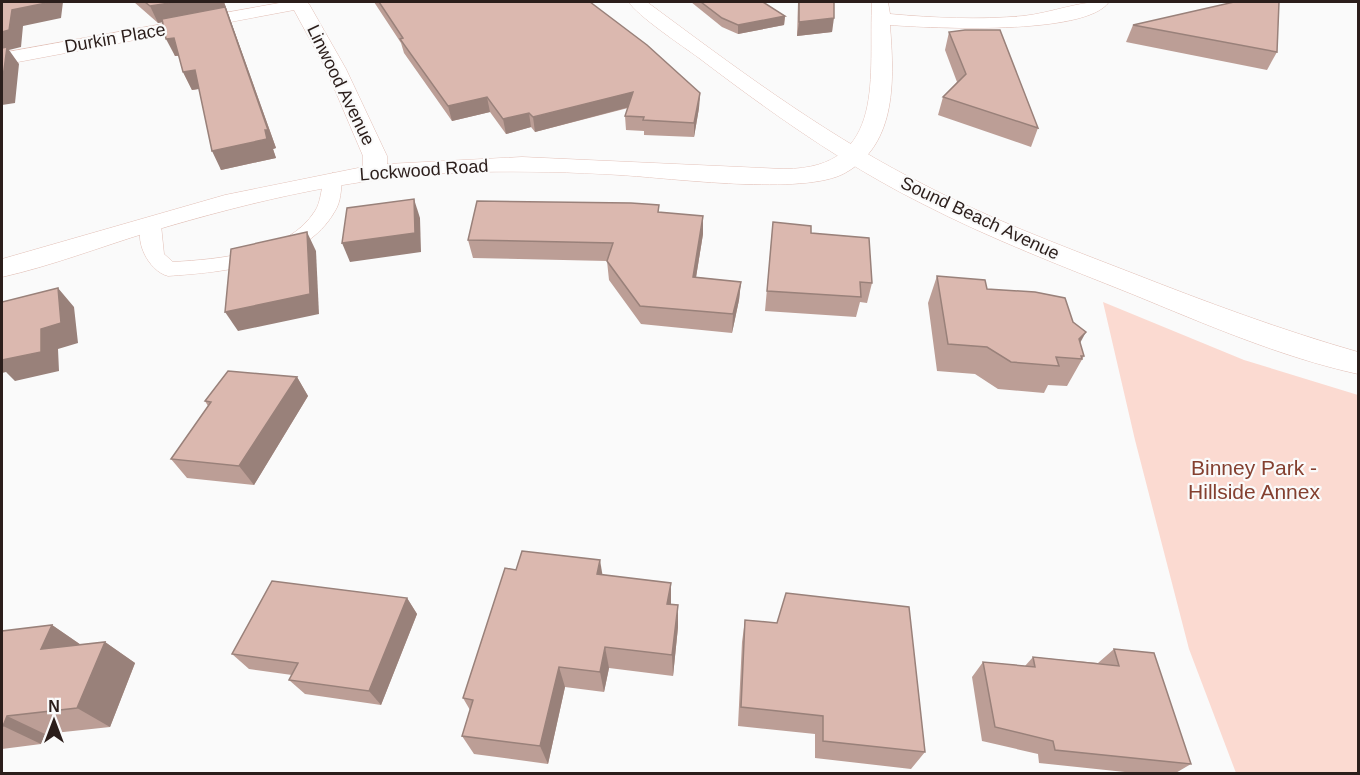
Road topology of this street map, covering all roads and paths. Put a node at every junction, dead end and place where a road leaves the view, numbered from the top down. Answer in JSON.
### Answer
{"nodes":[{"id":1,"x":637,"y":2,"type":"edge"},
{"id":2,"x":1100,"y":2,"type":"edge"},
{"id":3,"x":299,"y":3,"type":"edge"},
{"id":4,"x":881,"y":10,"type":"edge"},
{"id":5,"x":2,"y":59,"type":"edge"},
{"id":6,"x":852,"y":154,"type":"junction"},
{"id":7,"x":375,"y":172,"type":"junction"},
{"id":8,"x":333,"y":178,"type":"junction"},
{"id":9,"x":151,"y":225,"type":"junction"},
{"id":10,"x":2,"y":268,"type":"edge"},
{"id":11,"x":1359,"y":363,"type":"edge"}],
"edges":[{"from":1,"to":6,"type":"street","name":"Sound Beach Avenue"},
{"from":2,"to":4,"type":"street"},
{"from":3,"to":5,"type":"street","name":"Durkin Place"},
{"from":3,"to":7,"type":"street","name":"Linwood Avenue"},
{"from":4,"to":6,"type":"street","name":"Lockwood Road"},
{"from":6,"to":7,"type":"street","name":"Lockwood Road"},
{"from":6,"to":11,"type":"street","name":"Sound Beach Avenue"},
{"from":7,"to":8,"type":"street","name":"Lockwood Road"},
{"from":8,"to":9,"type":"street","name":"Lockwood Road"},
{"from":8,"to":9,"type":"lane"},
{"from":9,"to":10,"type":"street","name":"Lockwood Road"}]}
